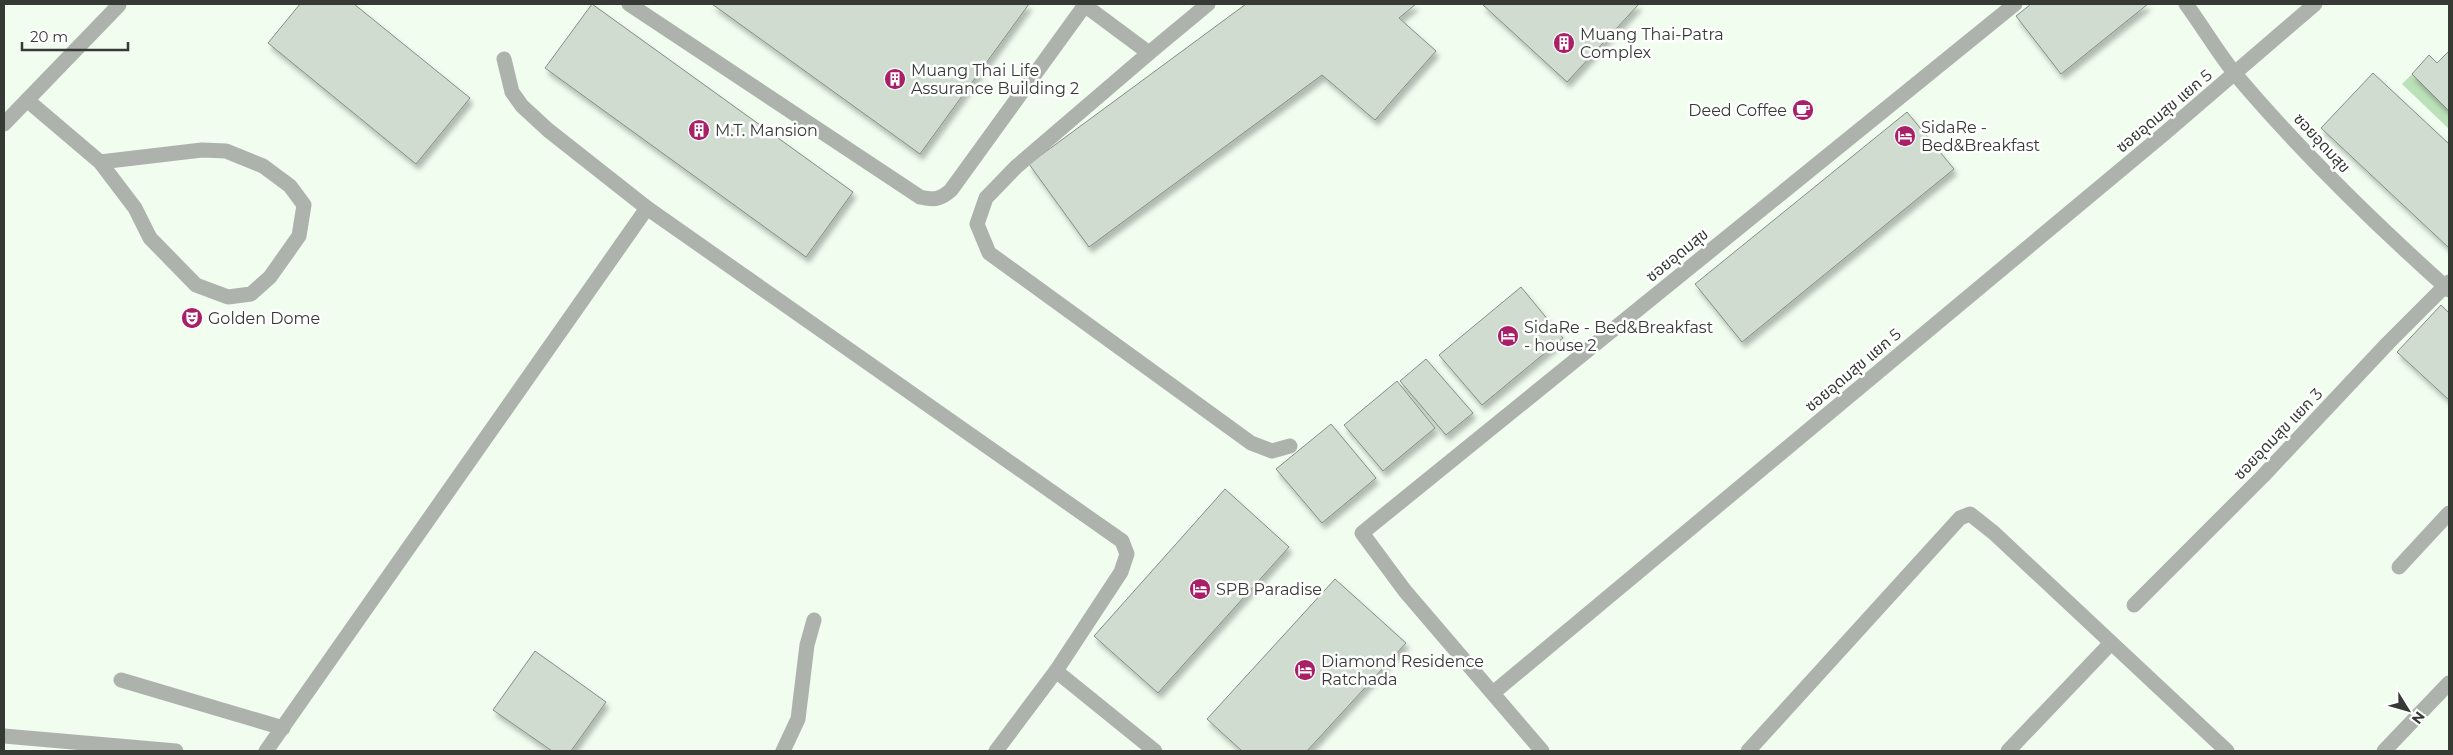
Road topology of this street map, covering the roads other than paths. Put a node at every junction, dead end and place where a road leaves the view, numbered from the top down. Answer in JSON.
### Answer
{"nodes":[{"id":1,"x":119,"y":4,"type":"edge"},
{"id":2,"x":628,"y":4,"type":"edge"},
{"id":3,"x":1084,"y":4,"type":"edge"},
{"id":4,"x":1208,"y":4,"type":"edge"},
{"id":5,"x":2015,"y":4,"type":"edge"},
{"id":6,"x":2186,"y":4,"type":"edge"},
{"id":7,"x":2315,"y":4,"type":"edge"},
{"id":8,"x":1148,"y":53,"type":"junction"},
{"id":9,"x":504,"y":59,"type":"dead end"},
{"id":10,"x":2235,"y":74,"type":"junction"},
{"id":11,"x":27,"y":100,"type":"junction"},
{"id":12,"x":4,"y":124,"type":"edge"},
{"id":13,"x":100,"y":162,"type":"junction"},
{"id":14,"x":648,"y":208,"type":"junction"},
{"id":15,"x":2448,"y":286,"type":"edge"},
{"id":16,"x":1290,"y":446,"type":"dead end"},
{"id":17,"x":2449,"y":513,"type":"edge"},
{"id":18,"x":2399,"y":567,"type":"dead end"},
{"id":19,"x":2134,"y":605,"type":"dead end"},
{"id":20,"x":814,"y":620,"type":"dead end"},
{"id":21,"x":2112,"y":643,"type":"junction"},
{"id":22,"x":1056,"y":671,"type":"junction"},
{"id":23,"x":121,"y":680,"type":"dead end"},
{"id":24,"x":2449,"y":683,"type":"edge"},
{"id":25,"x":1493,"y":693,"type":"junction"},
{"id":26,"x":282,"y":728,"type":"junction"},
{"id":27,"x":4,"y":736,"type":"edge"},
{"id":28,"x":91,"y":747,"type":"edge"},
{"id":29,"x":176,"y":751,"type":"edge"},
{"id":30,"x":266,"y":751,"type":"edge"},
{"id":31,"x":783,"y":751,"type":"edge"},
{"id":32,"x":996,"y":751,"type":"edge"},
{"id":33,"x":1155,"y":751,"type":"edge"},
{"id":34,"x":1542,"y":751,"type":"edge"},
{"id":35,"x":1748,"y":751,"type":"edge"},
{"id":36,"x":2008,"y":751,"type":"edge"},
{"id":37,"x":2227,"y":751,"type":"edge"},
{"id":38,"x":2384,"y":751,"type":"edge"}],
"edges":[{"from":1,"to":11,"type":"street"},
{"from":2,"to":3,"type":"street"},
{"from":3,"to":8,"type":"street"},
{"from":4,"to":8,"type":"street"},
{"from":5,"to":25,"type":"street","name":"ซอยอุดมสุข"},
{"from":6,"to":10,"type":"street","name":"ซอยอุดมสุข"},
{"from":7,"to":10,"type":"street","name":"ซอยอุดมสุข แยก 5"},
{"from":8,"to":16,"type":"street"},
{"from":9,"to":14,"type":"street"},
{"from":10,"to":15,"type":"street","name":"ซอยอุดมสุข"},
{"from":10,"to":25,"type":"street","name":"ซอยอุดมสุข แยก 5"},
{"from":11,"to":12,"type":"street"},
{"from":11,"to":13,"type":"street"},
{"from":13,"to":13,"type":"street"},
{"from":14,"to":22,"type":"street"},
{"from":14,"to":26,"type":"street"},
{"from":15,"to":19,"type":"street","name":"ซอยอุดมสุข แยก 3"},
{"from":17,"to":18,"type":"street"},
{"from":20,"to":31,"type":"street"},
{"from":21,"to":35,"type":"street"},
{"from":21,"to":36,"type":"street"},
{"from":21,"to":37,"type":"street"},
{"from":22,"to":32,"type":"street"},
{"from":22,"to":33,"type":"street"},
{"from":23,"to":26,"type":"street"},
{"from":24,"to":38,"type":"street"},
{"from":25,"to":34,"type":"street"},
{"from":26,"to":30,"type":"street"},
{"from":27,"to":28,"type":"street"},
{"from":28,"to":29,"type":"street"}]}
